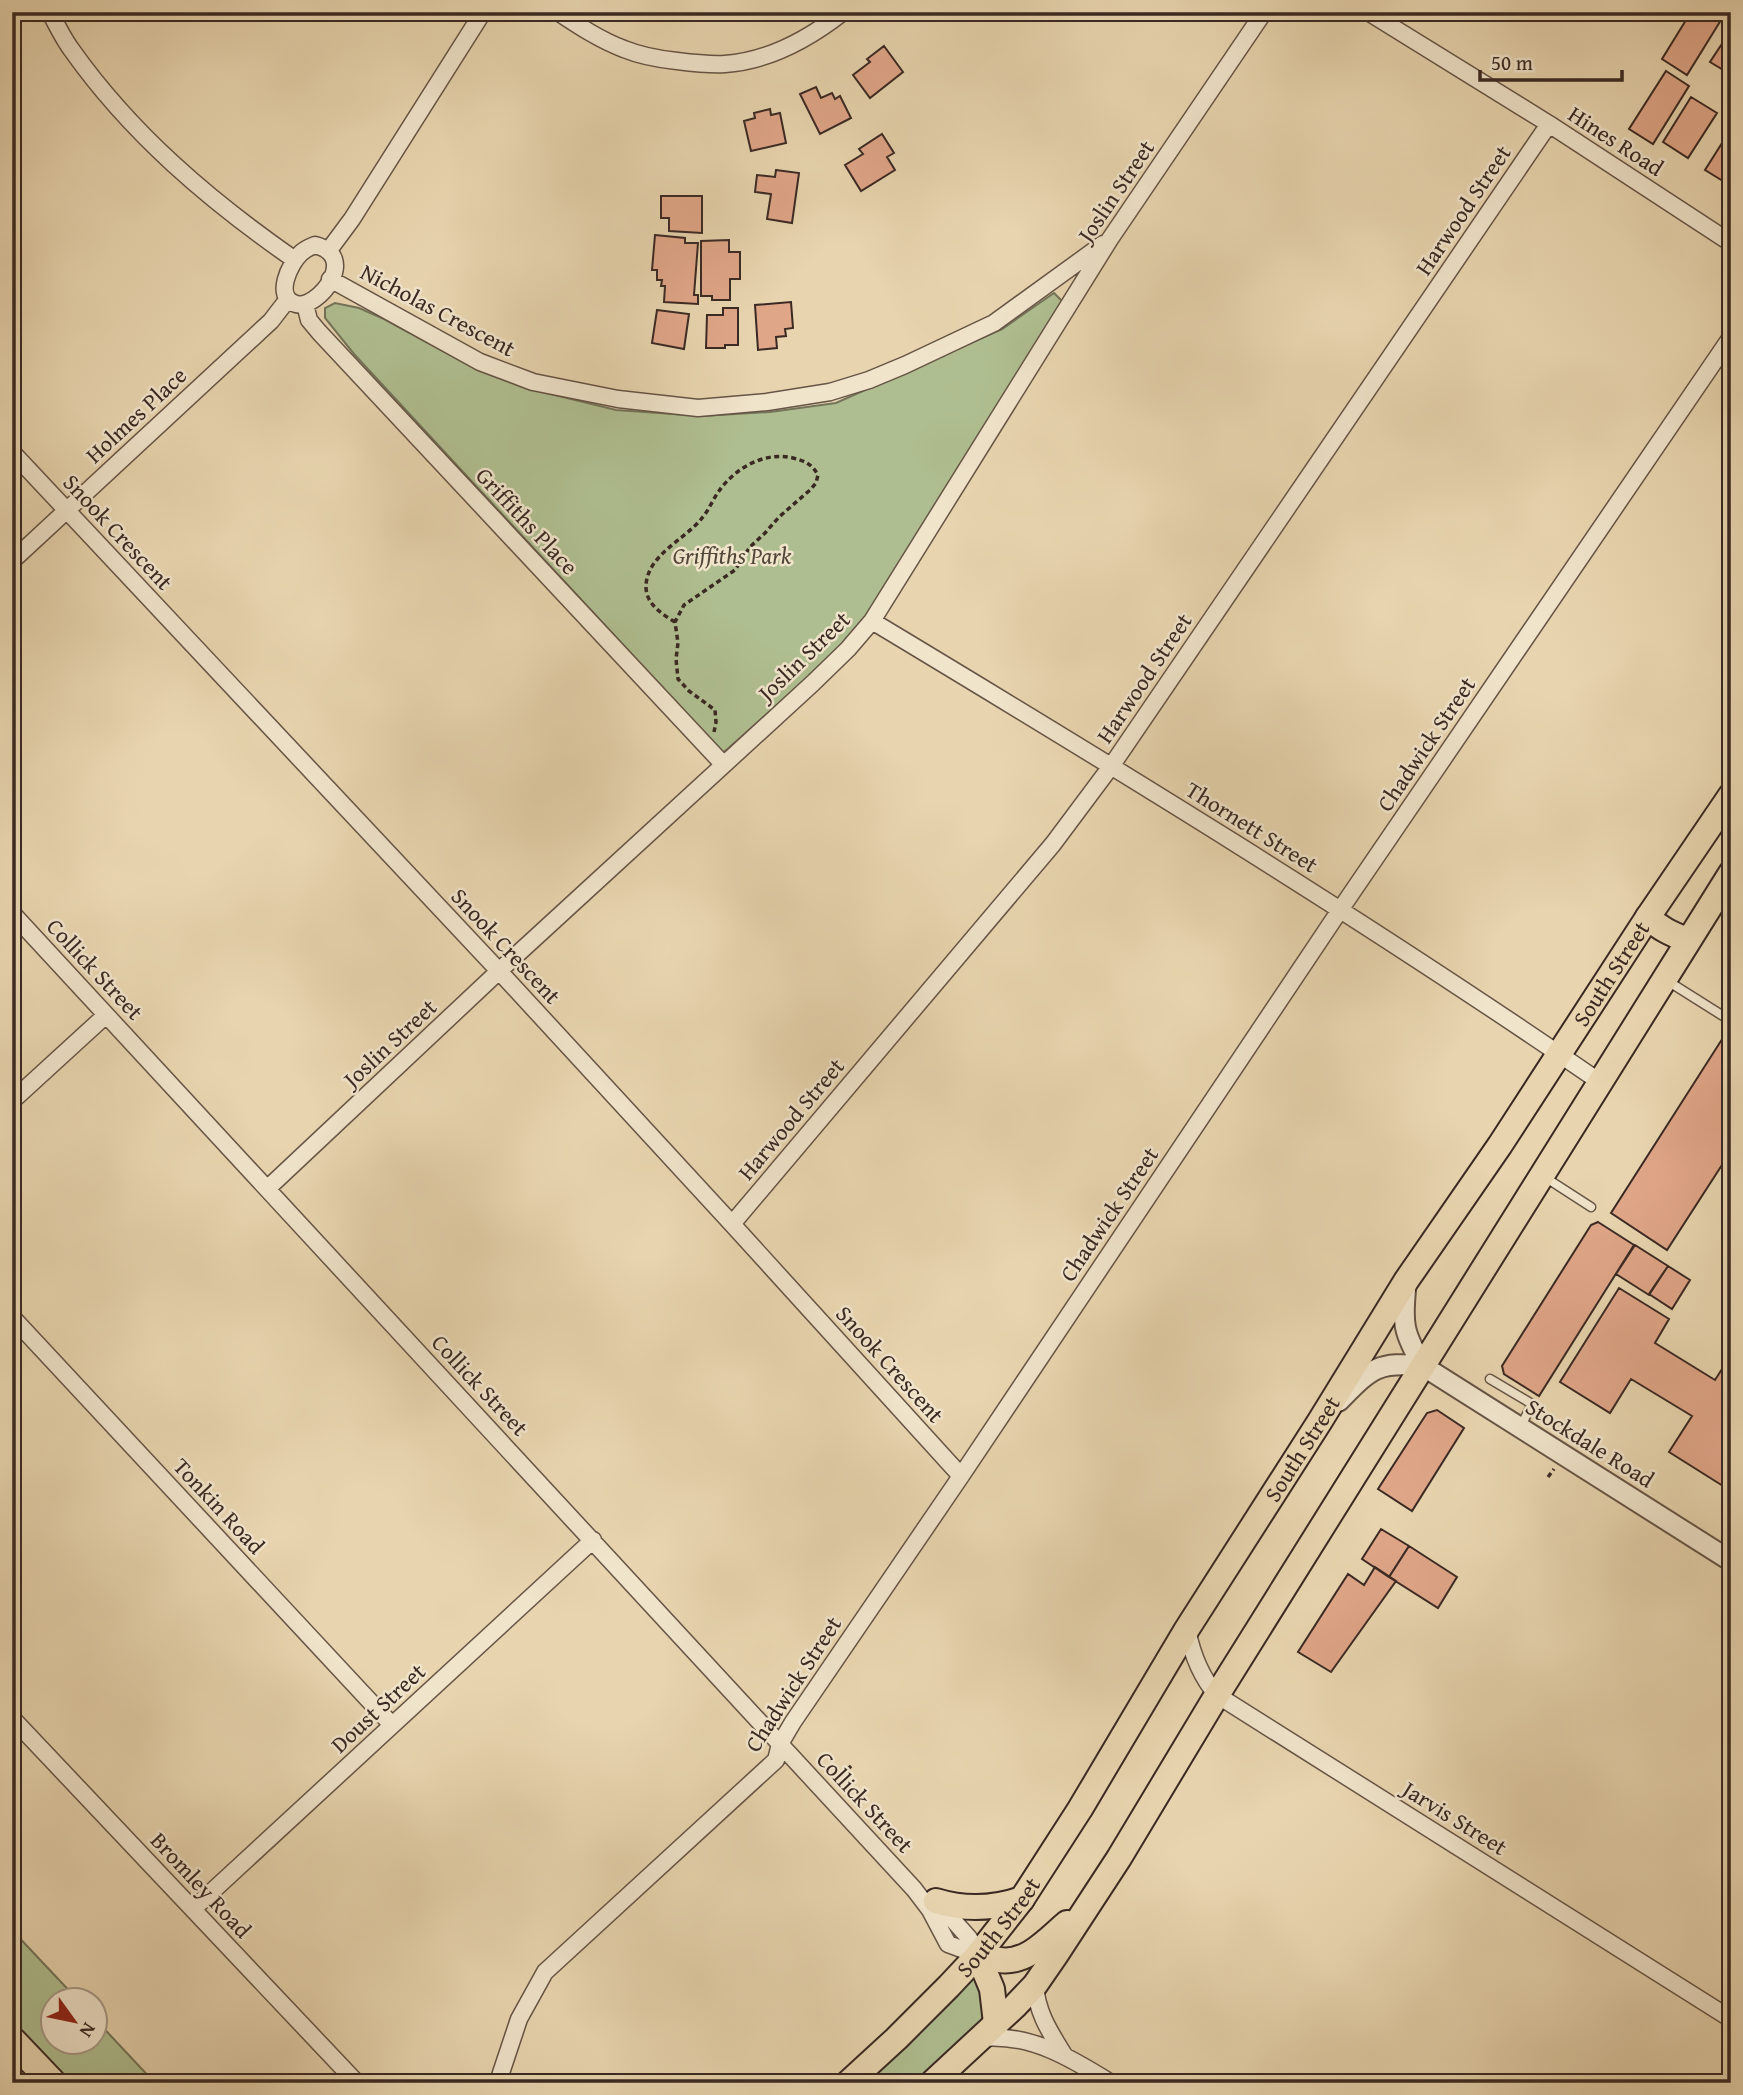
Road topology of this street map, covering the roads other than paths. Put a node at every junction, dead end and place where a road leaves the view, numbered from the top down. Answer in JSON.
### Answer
{"nodes":[{"id":1,"x":50,"y":12,"type":"edge"},
{"id":2,"x":483,"y":12,"type":"edge"},
{"id":3,"x":558,"y":12,"type":"edge"},
{"id":4,"x":843,"y":12,"type":"edge"},
{"id":5,"x":1264,"y":12,"type":"edge"},
{"id":6,"x":1368,"y":12,"type":"edge"},
{"id":7,"x":1549,"y":124,"type":"junction"},
{"id":8,"x":1110,"y":239,"type":"junction"},
{"id":9,"x":1731,"y":243,"type":"edge"},
{"id":10,"x":329,"y":250,"type":"junction"},
{"id":11,"x":295,"y":260,"type":"junction"},
{"id":12,"x":330,"y":279,"type":"junction"},
{"id":13,"x":288,"y":299,"type":"junction"},
{"id":14,"x":305,"y":304,"type":"junction"},
{"id":15,"x":1731,"y":337,"type":"edge"},
{"id":16,"x":12,"y":452,"type":"edge"},
{"id":17,"x":67,"y":511,"type":"junction"},
{"id":18,"x":12,"y":561,"type":"edge"},
{"id":19,"x":872,"y":621,"type":"junction"},
{"id":20,"x":723,"y":764,"type":"junction"},
{"id":21,"x":1112,"y":765,"type":"junction"},
{"id":22,"x":1729,"y":798,"type":"edge"},
{"id":23,"x":1731,"y":873,"type":"edge"},
{"id":24,"x":1340,"y":910,"type":"junction"},
{"id":25,"x":12,"y":913,"type":"edge"},
{"id":26,"x":1648,"y":917,"type":"junction"},
{"id":27,"x":1687,"y":940,"type":"junction"},
{"id":28,"x":499,"y":971,"type":"junction"},
{"id":29,"x":1664,"y":978,"type":"junction"},
{"id":30,"x":106,"y":1014,"type":"junction"},
{"id":31,"x":1731,"y":1021,"type":"edge"},
{"id":32,"x":1559,"y":1054,"type":"junction"},
{"id":33,"x":1600,"y":1082,"type":"junction"},
{"id":34,"x":12,"y":1101,"type":"edge"},
{"id":35,"x":1542,"y":1175,"type":"junction"},
{"id":36,"x":268,"y":1188,"type":"junction"},
{"id":37,"x":1591,"y":1207,"type":"dead end"},
{"id":38,"x":732,"y":1224,"type":"junction"},
{"id":39,"x":1406,"y":1281,"type":"junction"},
{"id":40,"x":12,"y":1317,"type":"edge"},
{"id":41,"x":1423,"y":1366,"type":"junction"},
{"id":42,"x":1490,"y":1379,"type":"dead end"},
{"id":43,"x":1320,"y":1422,"type":"junction"},
{"id":44,"x":1520,"y":1428,"type":"junction"},
{"id":45,"x":961,"y":1476,"type":"junction"},
{"id":46,"x":593,"y":1540,"type":"junction"},
{"id":47,"x":1731,"y":1561,"type":"edge"},
{"id":48,"x":1187,"y":1629,"type":"junction"},
{"id":49,"x":1217,"y":1695,"type":"junction"},
{"id":50,"x":12,"y":1718,"type":"edge"},
{"id":51,"x":392,"y":1725,"type":"junction"},
{"id":52,"x":780,"y":1744,"type":"junction"},
{"id":53,"x":914,"y":1889,"type":"junction"},
{"id":54,"x":1022,"y":1899,"type":"junction"},
{"id":55,"x":936,"y":1901,"type":"junction"},
{"id":56,"x":1091,"y":1902,"type":"junction"},
{"id":57,"x":193,"y":1909,"type":"junction"},
{"id":58,"x":978,"y":1955,"type":"junction"},
{"id":59,"x":1035,"y":1985,"type":"junction"},
{"id":60,"x":1731,"y":2019,"type":"edge"},
{"id":61,"x":989,"y":2030,"type":"junction"},
{"id":62,"x":12,"y":2040,"type":"edge"},
{"id":63,"x":1064,"y":2055,"type":"junction"},
{"id":64,"x":53,"y":2083,"type":"edge"},
{"id":65,"x":356,"y":2083,"type":"edge"},
{"id":66,"x":496,"y":2083,"type":"edge"},
{"id":67,"x":848,"y":2083,"type":"edge"},
{"id":68,"x":932,"y":2083,"type":"edge"},
{"id":69,"x":1111,"y":2083,"type":"edge"}],
"edges":[{"from":1,"to":11,"type":"street"},
{"from":2,"to":10,"type":"street"},
{"from":3,"to":4,"type":"street"},
{"from":5,"to":8,"type":"street","name":"Joslin Street"},
{"from":6,"to":7,"type":"street","name":"Hines Road"},
{"from":7,"to":9,"type":"street","name":"Hines Road"},
{"from":7,"to":21,"type":"street","name":"Harwood Street"},
{"from":8,"to":12,"type":"street","name":"Nicholas Crescent"},
{"from":8,"to":19,"type":"street","name":"Joslin Street"},
{"from":10,"to":11,"type":"street"},
{"from":10,"to":12,"type":"street"},
{"from":11,"to":13,"type":"street"},
{"from":12,"to":14,"type":"street"},
{"from":13,"to":14,"type":"street"},
{"from":13,"to":17,"type":"street","name":"Holmes Place"},
{"from":14,"to":20,"type":"street","name":"Griffiths Place"},
{"from":15,"to":24,"type":"street","name":"Chadwick Street"},
{"from":16,"to":17,"type":"street","name":"Snook Crescent"},
{"from":17,"to":18,"type":"street","name":"Holmes Place"},
{"from":17,"to":28,"type":"street","name":"Snook Crescent"},
{"from":19,"to":20,"type":"street","name":"Joslin Street"},
{"from":19,"to":21,"type":"street","name":"Thornett Street"},
{"from":20,"to":28,"type":"street","name":"Joslin Street"},
{"from":21,"to":24,"type":"street","name":"Thornett Street"},
{"from":21,"to":38,"type":"street","name":"Harwood Street"},
{"from":22,"to":26,"type":"main road","name":"South Street"},
{"from":23,"to":27,"type":"main road","name":"South Street"},
{"from":24,"to":32,"type":"street","name":"Thornett Street"},
{"from":24,"to":45,"type":"street","name":"Chadwick Street"},
{"from":25,"to":30,"type":"street","name":"Collick Street"},
{"from":26,"to":27,"type":"main road"},
{"from":26,"to":32,"type":"main road","name":"South Street"},
{"from":27,"to":29,"type":"main road","name":"South Street"},
{"from":28,"to":36,"type":"street","name":"Joslin Street"},
{"from":28,"to":38,"type":"street","name":"Snook Crescent"},
{"from":29,"to":31,"type":"lane"},
{"from":29,"to":33,"type":"main road","name":"South Street"},
{"from":30,"to":34,"type":"street"},
{"from":30,"to":36,"type":"street","name":"Collick Street"},
{"from":32,"to":33,"type":"street","name":"Thornett Street"},
{"from":32,"to":39,"type":"main road","name":"South Street"},
{"from":33,"to":35,"type":"main road","name":"South Street"},
{"from":35,"to":37,"type":"lane"},
{"from":35,"to":41,"type":"main road","name":"South Street"},
{"from":36,"to":46,"type":"street","name":"Collick Street"},
{"from":38,"to":45,"type":"street","name":"Snook Crescent"},
{"from":39,"to":41,"type":"street"},
{"from":39,"to":43,"type":"main road","name":"South Street"},
{"from":40,"to":51,"type":"street","name":"Tonkin Road"},
{"from":41,"to":43,"type":"street"},
{"from":41,"to":44,"type":"street","name":"Stockdale Road"},
{"from":41,"to":49,"type":"main road","name":"South Street"},
{"from":42,"to":44,"type":"lane"},
{"from":43,"to":48,"type":"main road","name":"South Street"},
{"from":44,"to":47,"type":"street","name":"Stockdale Road"},
{"from":45,"to":52,"type":"street","name":"Chadwick Street"},
{"from":46,"to":51,"type":"street","name":"Doust Street"},
{"from":46,"to":52,"type":"street","name":"Collick Street"},
{"from":48,"to":49,"type":"street","name":"Jarvis Street"},
{"from":48,"to":54,"type":"main road","name":"South Street"},
{"from":49,"to":56,"type":"main road","name":"South Street"},
{"from":49,"to":60,"type":"street","name":"Jarvis Street"},
{"from":50,"to":57,"type":"street","name":"Bromley Road"},
{"from":51,"to":57,"type":"street","name":"Doust Street"},
{"from":52,"to":53,"type":"street","name":"Collick Street"},
{"from":52,"to":66,"type":"street","name":"Chadwick Street"},
{"from":53,"to":55,"type":"street","name":"Collick Street"},
{"from":53,"to":58,"type":"street","name":"Collick Street"},
{"from":54,"to":55,"type":"main road"},
{"from":54,"to":58,"type":"main road","name":"South Street"},
{"from":55,"to":58,"type":"street","name":"Collick Street"},
{"from":56,"to":58,"type":"main road"},
{"from":56,"to":59,"type":"main road","name":"South Street"},
{"from":57,"to":65,"type":"street","name":"Bromley Road"},
{"from":58,"to":61,"type":"main road"},
{"from":58,"to":67,"type":"main road","name":"South Street"},
{"from":59,"to":61,"type":"main road","name":"South Street"},
{"from":59,"to":63,"type":"street"},
{"from":61,"to":63,"type":"street"},
{"from":61,"to":68,"type":"main road","name":"South Street"},
{"from":62,"to":64,"type":"highway"},
{"from":63,"to":69,"type":"street"}]}
